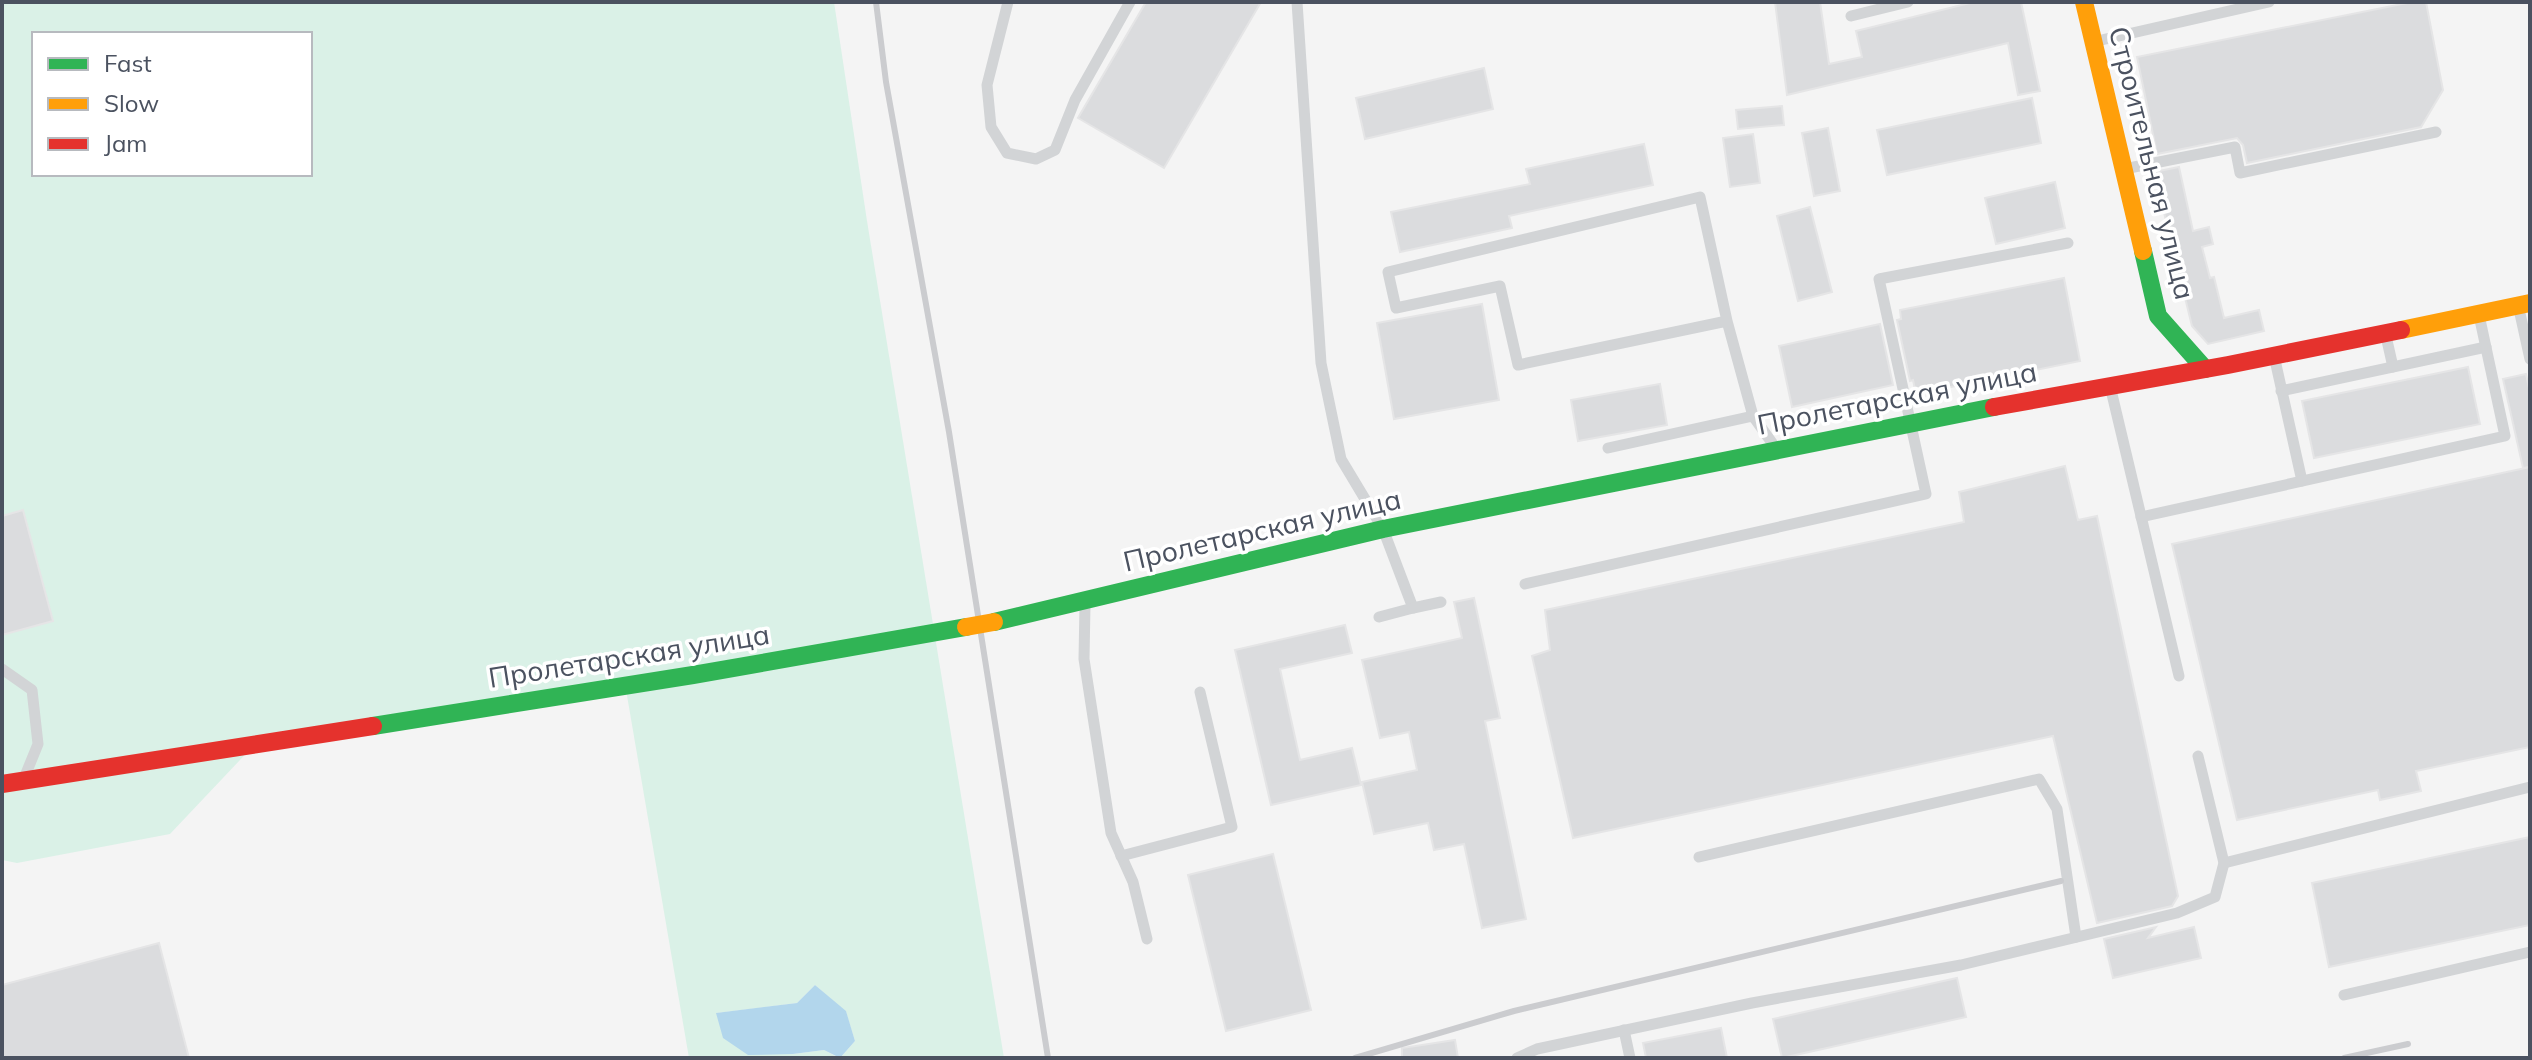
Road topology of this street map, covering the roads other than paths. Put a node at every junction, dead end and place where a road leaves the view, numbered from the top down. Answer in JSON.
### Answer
{"nodes":[{"id":1,"x":1008,"y":2,"type":"edge"},
{"id":2,"x":1130,"y":2,"type":"edge"},
{"id":3,"x":1297,"y":2,"type":"edge"},
{"id":4,"x":1908,"y":2,"type":"edge"},
{"id":5,"x":2084,"y":2,"type":"edge"},
{"id":6,"x":2269,"y":2,"type":"edge"},
{"id":7,"x":1851,"y":16,"type":"dead end"},
{"id":8,"x":2097,"y":41,"type":"dead end"},
{"id":9,"x":2436,"y":132,"type":"dead end"},
{"id":10,"x":2124,"y":170,"type":"junction"},
{"id":11,"x":2068,"y":243,"type":"dead end"},
{"id":12,"x":2524,"y":304,"type":"edge"},
{"id":13,"x":2479,"y":313,"type":"junction"},
{"id":14,"x":1727,"y":321,"type":"junction"},
{"id":15,"x":2385,"y":332,"type":"junction"},
{"id":16,"x":2528,"y":342,"type":"edge"},
{"id":17,"x":2486,"y":347,"type":"junction"},
{"id":18,"x":2274,"y":355,"type":"junction"},
{"id":19,"x":2530,"y":359,"type":"edge"},
{"id":20,"x":2393,"y":367,"type":"junction"},
{"id":21,"x":2205,"y":369,"type":"junction"},
{"id":22,"x":2110,"y":386,"type":"junction"},
{"id":23,"x":2281,"y":391,"type":"junction"},
{"id":24,"x":1753,"y":416,"type":"junction"},
{"id":25,"x":1912,"y":422,"type":"junction"},
{"id":26,"x":1608,"y":448,"type":"dead end"},
{"id":27,"x":1778,"y":450,"type":"junction"},
{"id":28,"x":2302,"y":481,"type":"junction"},
{"id":29,"x":2141,"y":517,"type":"junction"},
{"id":30,"x":1383,"y":529,"type":"junction"},
{"id":31,"x":1525,"y":584,"type":"dead end"},
{"id":32,"x":1085,"y":601,"type":"junction"},
{"id":33,"x":1441,"y":602,"type":"dead end"},
{"id":34,"x":1413,"y":608,"type":"junction"},
{"id":35,"x":1379,"y":617,"type":"dead end"},
{"id":36,"x":2,"y":669,"type":"edge"},
{"id":37,"x":2179,"y":676,"type":"dead end"},
{"id":38,"x":1200,"y":692,"type":"dead end"},
{"id":39,"x":2198,"y":756,"type":"dead end"},
{"id":40,"x":23,"y":780,"type":"junction"},
{"id":41,"x":2,"y":784,"type":"edge"},
{"id":42,"x":2530,"y":787,"type":"edge"},
{"id":43,"x":1121,"y":856,"type":"junction"},
{"id":44,"x":1699,"y":857,"type":"dead end"},
{"id":45,"x":2224,"y":863,"type":"junction"},
{"id":46,"x":2076,"y":937,"type":"junction"},
{"id":47,"x":1147,"y":939,"type":"dead end"},
{"id":48,"x":2530,"y":952,"type":"edge"},
{"id":49,"x":2344,"y":995,"type":"dead end"},
{"id":50,"x":1624,"y":1030,"type":"junction"},
{"id":51,"x":1517,"y":1058,"type":"edge"},
{"id":52,"x":1630,"y":1058,"type":"edge"}],
"edges":[{"from":1,"to":2,"type":"lane"},
{"from":3,"to":30,"type":"lane"},
{"from":4,"to":7,"type":"lane"},
{"from":5,"to":10,"type":"street","name":"Строительная улица"},
{"from":6,"to":8,"type":"lane"},
{"from":9,"to":10,"type":"lane"},
{"from":10,"to":21,"type":"street","name":"Строительная улица"},
{"from":11,"to":25,"type":"lane"},
{"from":12,"to":13,"type":"street","name":"Пролетарская улица"},
{"from":12,"to":16,"type":"lane"},
{"from":13,"to":15,"type":"street","name":"Пролетарская улица"},
{"from":13,"to":17,"type":"lane"},
{"from":14,"to":14,"type":"lane"},
{"from":14,"to":24,"type":"lane"},
{"from":15,"to":18,"type":"street","name":"Пролетарская улица"},
{"from":15,"to":20,"type":"lane"},
{"from":16,"to":19,"type":"lane"},
{"from":17,"to":20,"type":"lane"},
{"from":17,"to":28,"type":"lane"},
{"from":18,"to":21,"type":"street","name":"Пролетарская улица"},
{"from":18,"to":23,"type":"lane"},
{"from":20,"to":23,"type":"lane"},
{"from":21,"to":22,"type":"street","name":"Пролетарская улица"},
{"from":22,"to":25,"type":"street","name":"Пролетарская улица"},
{"from":22,"to":29,"type":"lane"},
{"from":23,"to":28,"type":"lane"},
{"from":24,"to":26,"type":"lane"},
{"from":24,"to":27,"type":"lane"},
{"from":25,"to":27,"type":"street","name":"Пролетарская улица"},
{"from":25,"to":31,"type":"lane"},
{"from":27,"to":30,"type":"street","name":"Пролетарская улица"},
{"from":28,"to":29,"type":"lane"},
{"from":29,"to":37,"type":"lane"},
{"from":30,"to":32,"type":"street","name":"Пролетарская улица"},
{"from":30,"to":34,"type":"lane"},
{"from":32,"to":40,"type":"street","name":"Пролетарская улица","bridge":true},
{"from":32,"to":43,"type":"lane"},
{"from":33,"to":34,"type":"lane"},
{"from":34,"to":35,"type":"lane"},
{"from":36,"to":40,"type":"lane"},
{"from":38,"to":43,"type":"lane"},
{"from":39,"to":45,"type":"lane"},
{"from":40,"to":41,"type":"street","name":"Пролетарская улица"},
{"from":42,"to":45,"type":"lane"},
{"from":43,"to":47,"type":"lane"},
{"from":44,"to":46,"type":"lane"},
{"from":45,"to":46,"type":"lane"},
{"from":46,"to":50,"type":"lane"},
{"from":48,"to":49,"type":"lane"},
{"from":50,"to":51,"type":"lane"},
{"from":50,"to":52,"type":"lane"}]}
